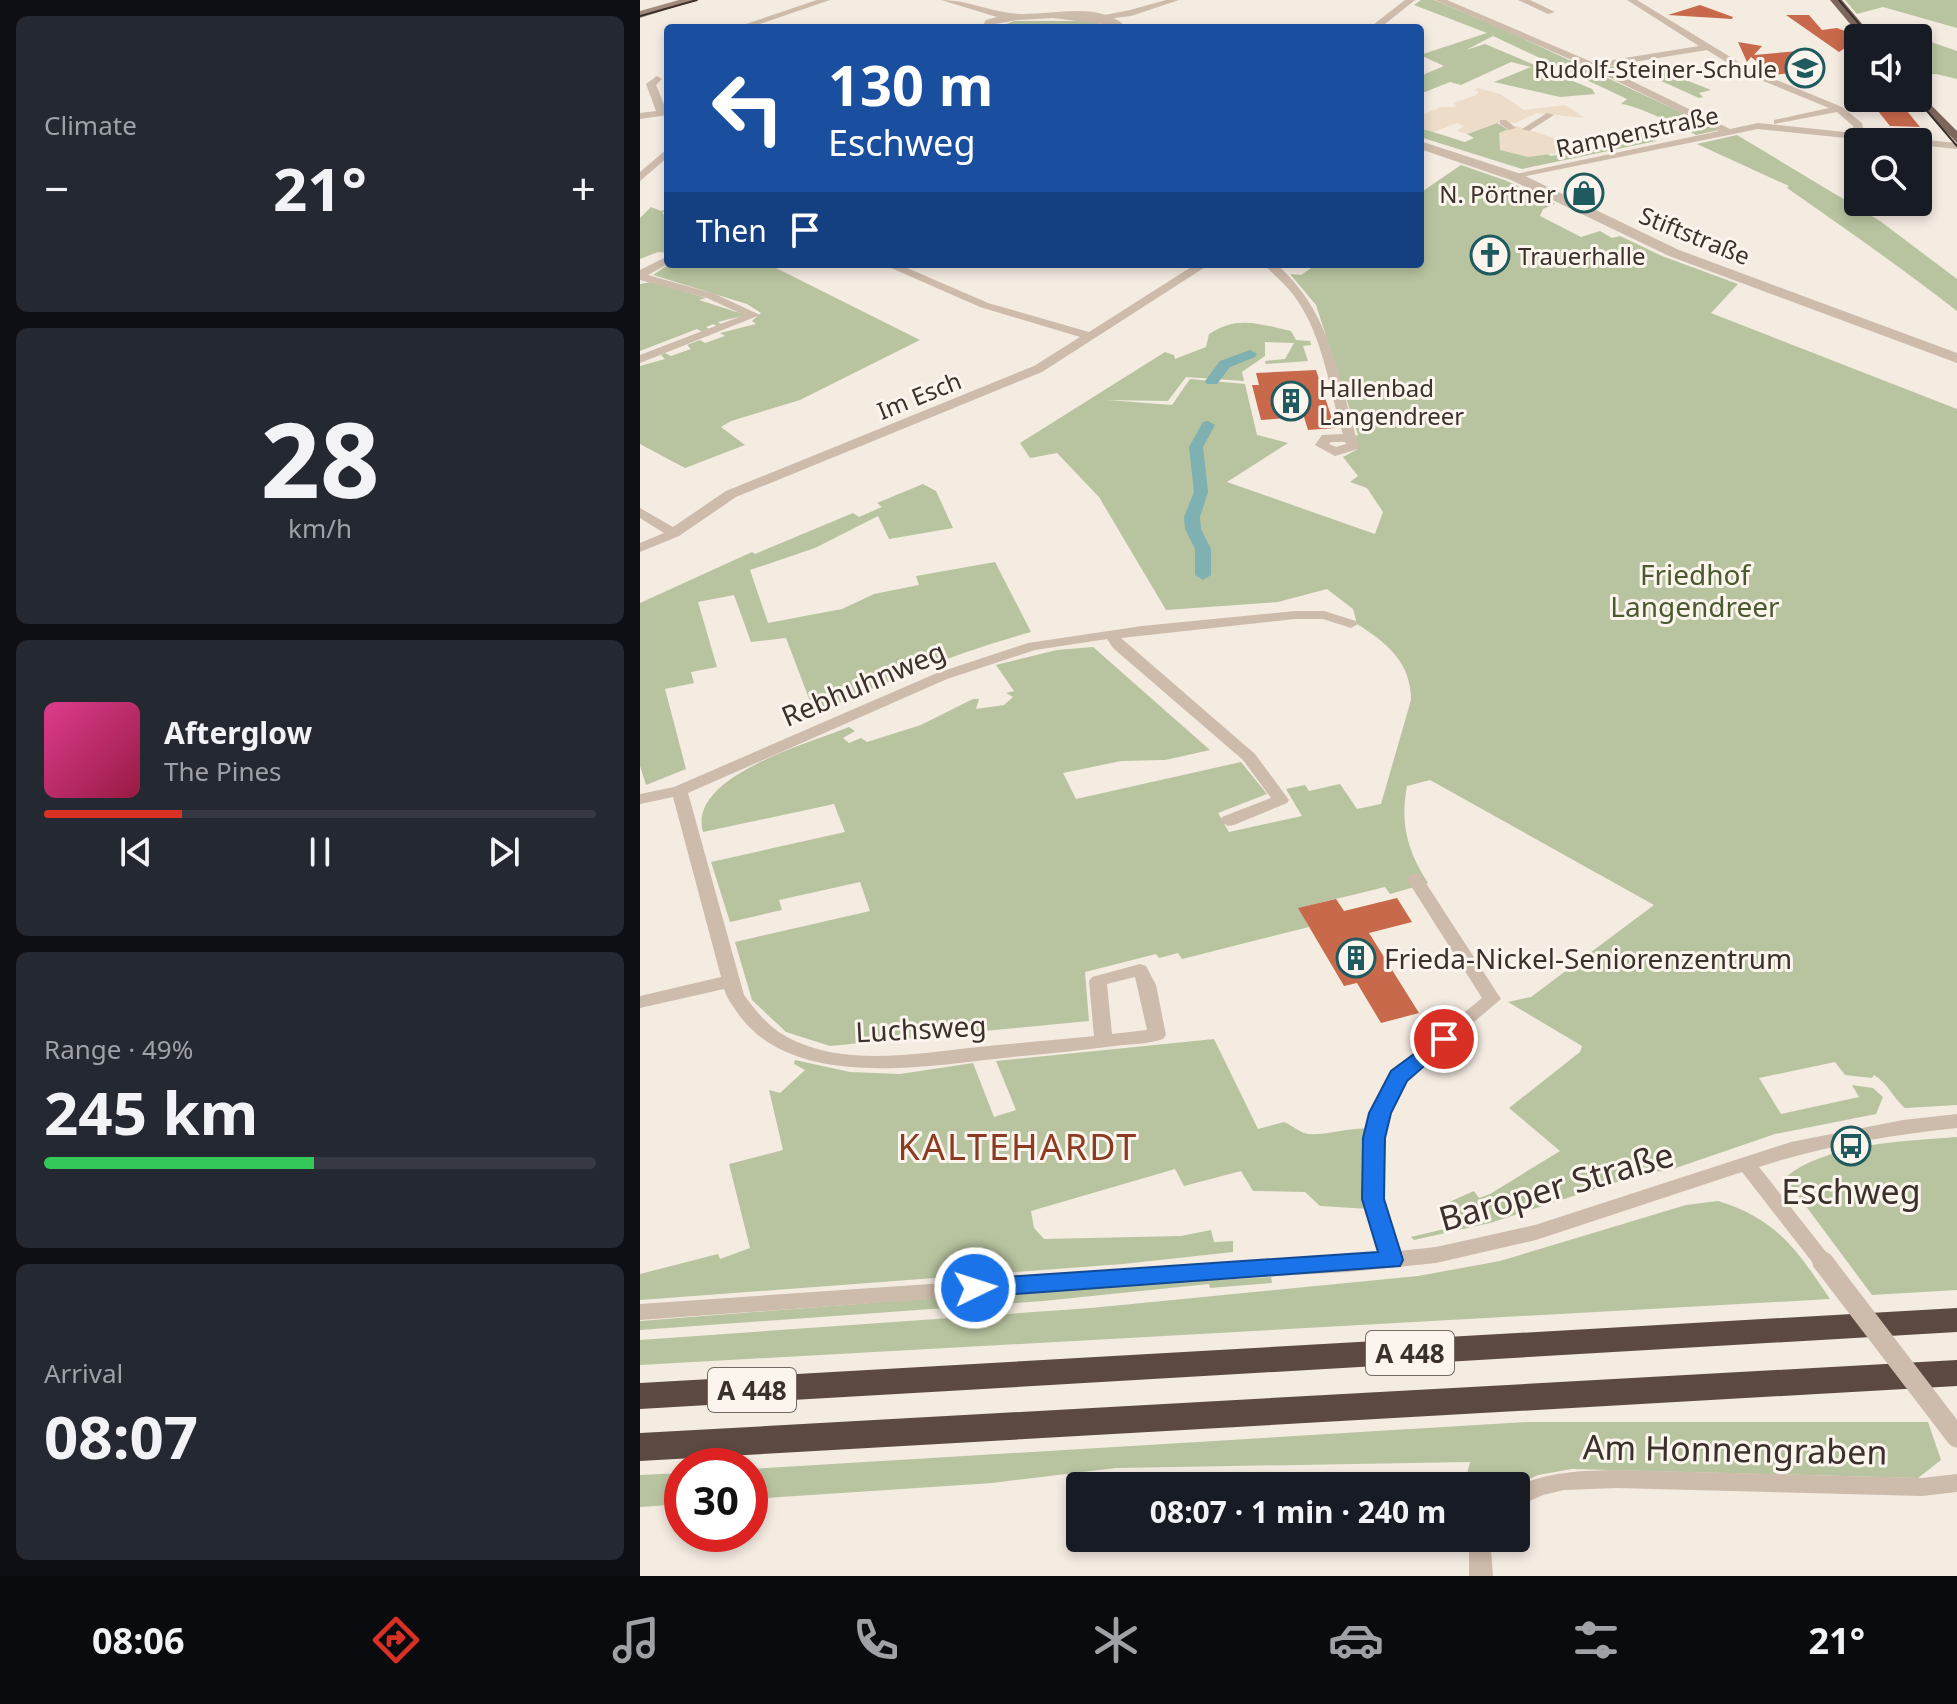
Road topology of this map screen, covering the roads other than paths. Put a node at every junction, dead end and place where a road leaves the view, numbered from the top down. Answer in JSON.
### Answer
{"nodes":[{"id":1,"x":693,"y":0,"type":"edge"},
{"id":2,"x":826,"y":0,"type":"edge"},
{"id":3,"x":947,"y":0,"type":"edge"},
{"id":4,"x":1132,"y":0,"type":"edge"},
{"id":5,"x":1175,"y":0,"type":"edge"},
{"id":6,"x":1411,"y":0,"type":"edge"},
{"id":7,"x":1439,"y":0,"type":"edge"},
{"id":8,"x":1522,"y":0,"type":"edge"},
{"id":9,"x":1631,"y":0,"type":"edge"},
{"id":10,"x":1836,"y":0,"type":"edge"},
{"id":11,"x":1150,"y":7,"type":"junction"},
{"id":12,"x":980,"y":11,"type":"junction"},
{"id":13,"x":1551,"y":12,"type":"dead end"},
{"id":14,"x":1131,"y":13,"type":"junction"},
{"id":15,"x":640,"y":15,"type":"edge"},
{"id":16,"x":1012,"y":16,"type":"junction"},
{"id":17,"x":1098,"y":17,"type":"junction"},
{"id":18,"x":751,"y":24,"type":"edge"},
{"id":19,"x":987,"y":24,"type":"edge"},
{"id":20,"x":991,"y":24,"type":"edge"},
{"id":21,"x":1113,"y":24,"type":"edge"},
{"id":22,"x":1116,"y":24,"type":"edge"},
{"id":23,"x":1379,"y":24,"type":"edge"},
{"id":24,"x":1856,"y":24,"type":"edge"},
{"id":25,"x":1709,"y":47,"type":"junction"},
{"id":26,"x":1593,"y":66,"type":"junction"},
{"id":27,"x":640,"y":76,"type":"edge"},
{"id":28,"x":663,"y":79,"type":"edge"},
{"id":29,"x":1839,"y":109,"type":"junction"},
{"id":30,"x":664,"y":111,"type":"edge"},
{"id":31,"x":1932,"y":111,"type":"edge"},
{"id":32,"x":664,"y":113,"type":"edge"},
{"id":33,"x":1550,"y":115,"type":"dead end"},
{"id":34,"x":640,"y":116,"type":"edge"},
{"id":35,"x":1503,"y":122,"type":"dead end"},
{"id":36,"x":1767,"y":126,"type":"junction"},
{"id":37,"x":1512,"y":128,"type":"dead end"},
{"id":38,"x":1859,"y":128,"type":"edge"},
{"id":39,"x":1526,"y":129,"type":"dead end"},
{"id":40,"x":1729,"y":132,"type":"junction"},
{"id":41,"x":1844,"y":136,"type":"edge"},
{"id":42,"x":1957,"y":139,"type":"edge"},
{"id":43,"x":1932,"y":144,"type":"edge"},
{"id":44,"x":1424,"y":146,"type":"edge"},
{"id":45,"x":1957,"y":146,"type":"edge"},
{"id":46,"x":664,"y":155,"type":"edge"},
{"id":47,"x":1516,"y":177,"type":"junction"},
{"id":48,"x":640,"y":178,"type":"edge"},
{"id":49,"x":664,"y":261,"type":"edge"},
{"id":50,"x":897,"y":268,"type":"edge"},
{"id":51,"x":1198,"y":268,"type":"edge"},
{"id":52,"x":1274,"y":268,"type":"edge"},
{"id":53,"x":640,"y":276,"type":"edge"},
{"id":54,"x":1090,"y":336,"type":"junction"},
{"id":55,"x":1957,"y":358,"type":"edge"},
{"id":56,"x":640,"y":359,"type":"edge"},
{"id":57,"x":1350,"y":444,"type":"dead end"},
{"id":58,"x":640,"y":512,"type":"edge"},
{"id":59,"x":674,"y":533,"type":"junction"},
{"id":60,"x":640,"y":548,"type":"edge"},
{"id":61,"x":1351,"y":624,"type":"dead end"},
{"id":62,"x":1111,"y":634,"type":"junction"},
{"id":63,"x":679,"y":791,"type":"junction"},
{"id":64,"x":640,"y":799,"type":"edge"},
{"id":65,"x":1228,"y":821,"type":"dead end"},
{"id":66,"x":1414,"y":878,"type":"dead end"},
{"id":67,"x":731,"y":981,"type":"junction"},
{"id":68,"x":640,"y":1002,"type":"edge"},
{"id":69,"x":1104,"y":1041,"type":"dead end"},
{"id":70,"x":1957,"y":1121,"type":"edge"},
{"id":71,"x":1745,"y":1162,"type":"junction"},
{"id":72,"x":1392,"y":1260,"type":"junction"},
{"id":73,"x":640,"y":1312,"type":"edge"},
{"id":74,"x":1957,"y":1320,"type":"edge"},
{"id":75,"x":1957,"y":1373,"type":"edge"},
{"id":76,"x":640,"y":1396,"type":"edge"},
{"id":77,"x":1957,"y":1437,"type":"edge"},
{"id":78,"x":640,"y":1447,"type":"edge"},
{"id":79,"x":1957,"y":1483,"type":"edge"},
{"id":80,"x":1530,"y":1491,"type":"edge"},
{"id":81,"x":1480,"y":1552,"type":"edge"},
{"id":82,"x":1481,"y":1576,"type":"edge"}],
"edges":[{"from":1,"to":15,"type":"main road"},
{"from":2,"to":18,"type":"street"},
{"from":3,"to":12,"type":"street"},
{"from":4,"to":11,"type":"street"},
{"from":5,"to":11,"type":"street"},
{"from":6,"to":23,"type":"street"},
{"from":7,"to":26,"type":"street"},
{"from":8,"to":13,"type":"street"},
{"from":9,"to":25,"type":"street"},
{"from":10,"to":24,"type":"main road"},
{"from":11,"to":14,"type":"street"},
{"from":12,"to":16,"type":"street"},
{"from":12,"to":19,"type":"street"},
{"from":14,"to":17,"type":"street"},
{"from":14,"to":22,"type":"street"},
{"from":16,"to":17,"type":"street"},
{"from":16,"to":20,"type":"street"},
{"from":17,"to":21,"type":"street"},
{"from":25,"to":26,"type":"street"},
{"from":25,"to":29,"type":"street"},
{"from":26,"to":40,"type":"street"},
{"from":27,"to":28,"type":"street"},
{"from":28,"to":30,"type":"street"},
{"from":29,"to":36,"type":"street","name":"Rampenstraße"},
{"from":29,"to":38,"type":"street"},
{"from":31,"to":42,"type":"main road"},
{"from":32,"to":34,"type":"street"},
{"from":33,"to":39,"type":"street"},
{"from":35,"to":37,"type":"street"},
{"from":36,"to":40,"type":"street","name":"Rampenstraße"},
{"from":36,"to":41,"type":"street","name":"Rampenstraße"},
{"from":40,"to":47,"type":"street","name":"Rampenstraße"},
{"from":43,"to":45,"type":"street","name":"Rampenstraße"},
{"from":44,"to":47,"type":"street","name":"Stiftstraße"},
{"from":46,"to":48,"type":"street"},
{"from":47,"to":55,"type":"street","name":"Stiftstraße"},
{"from":49,"to":53,"type":"street"},
{"from":50,"to":54,"type":"street"},
{"from":51,"to":54,"type":"street","name":"Im Esch"},
{"from":52,"to":57,"type":"street"},
{"from":53,"to":56,"type":"street"},
{"from":54,"to":59,"type":"street","name":"Im Esch"},
{"from":58,"to":59,"type":"street"},
{"from":59,"to":60,"type":"street","name":"Im Esch"},
{"from":61,"to":62,"type":"street","name":"Rebhuhnweg"},
{"from":62,"to":63,"type":"street","name":"Rebhuhnweg"},
{"from":62,"to":65,"type":"street"},
{"from":63,"to":64,"type":"street","name":"Rebhuhnweg"},
{"from":63,"to":67,"type":"street","name":"Luchsweg"},
{"from":66,"to":72,"type":"street"},
{"from":67,"to":68,"type":"street"},
{"from":67,"to":69,"type":"street","name":"Luchsweg"},
{"from":70,"to":71,"type":"street","name":"Baroper Straße"},
{"from":71,"to":72,"type":"street","name":"Baroper Straße"},
{"from":71,"to":77,"type":"street","bridge":true},
{"from":72,"to":73,"type":"street","name":"Baroper Straße"},
{"from":74,"to":76,"type":"highway","number":"A 448"},
{"from":75,"to":78,"type":"highway","number":"A 448"},
{"from":79,"to":80,"type":"street","name":"Am Honnengraben"},
{"from":81,"to":82,"type":"street"}]}
